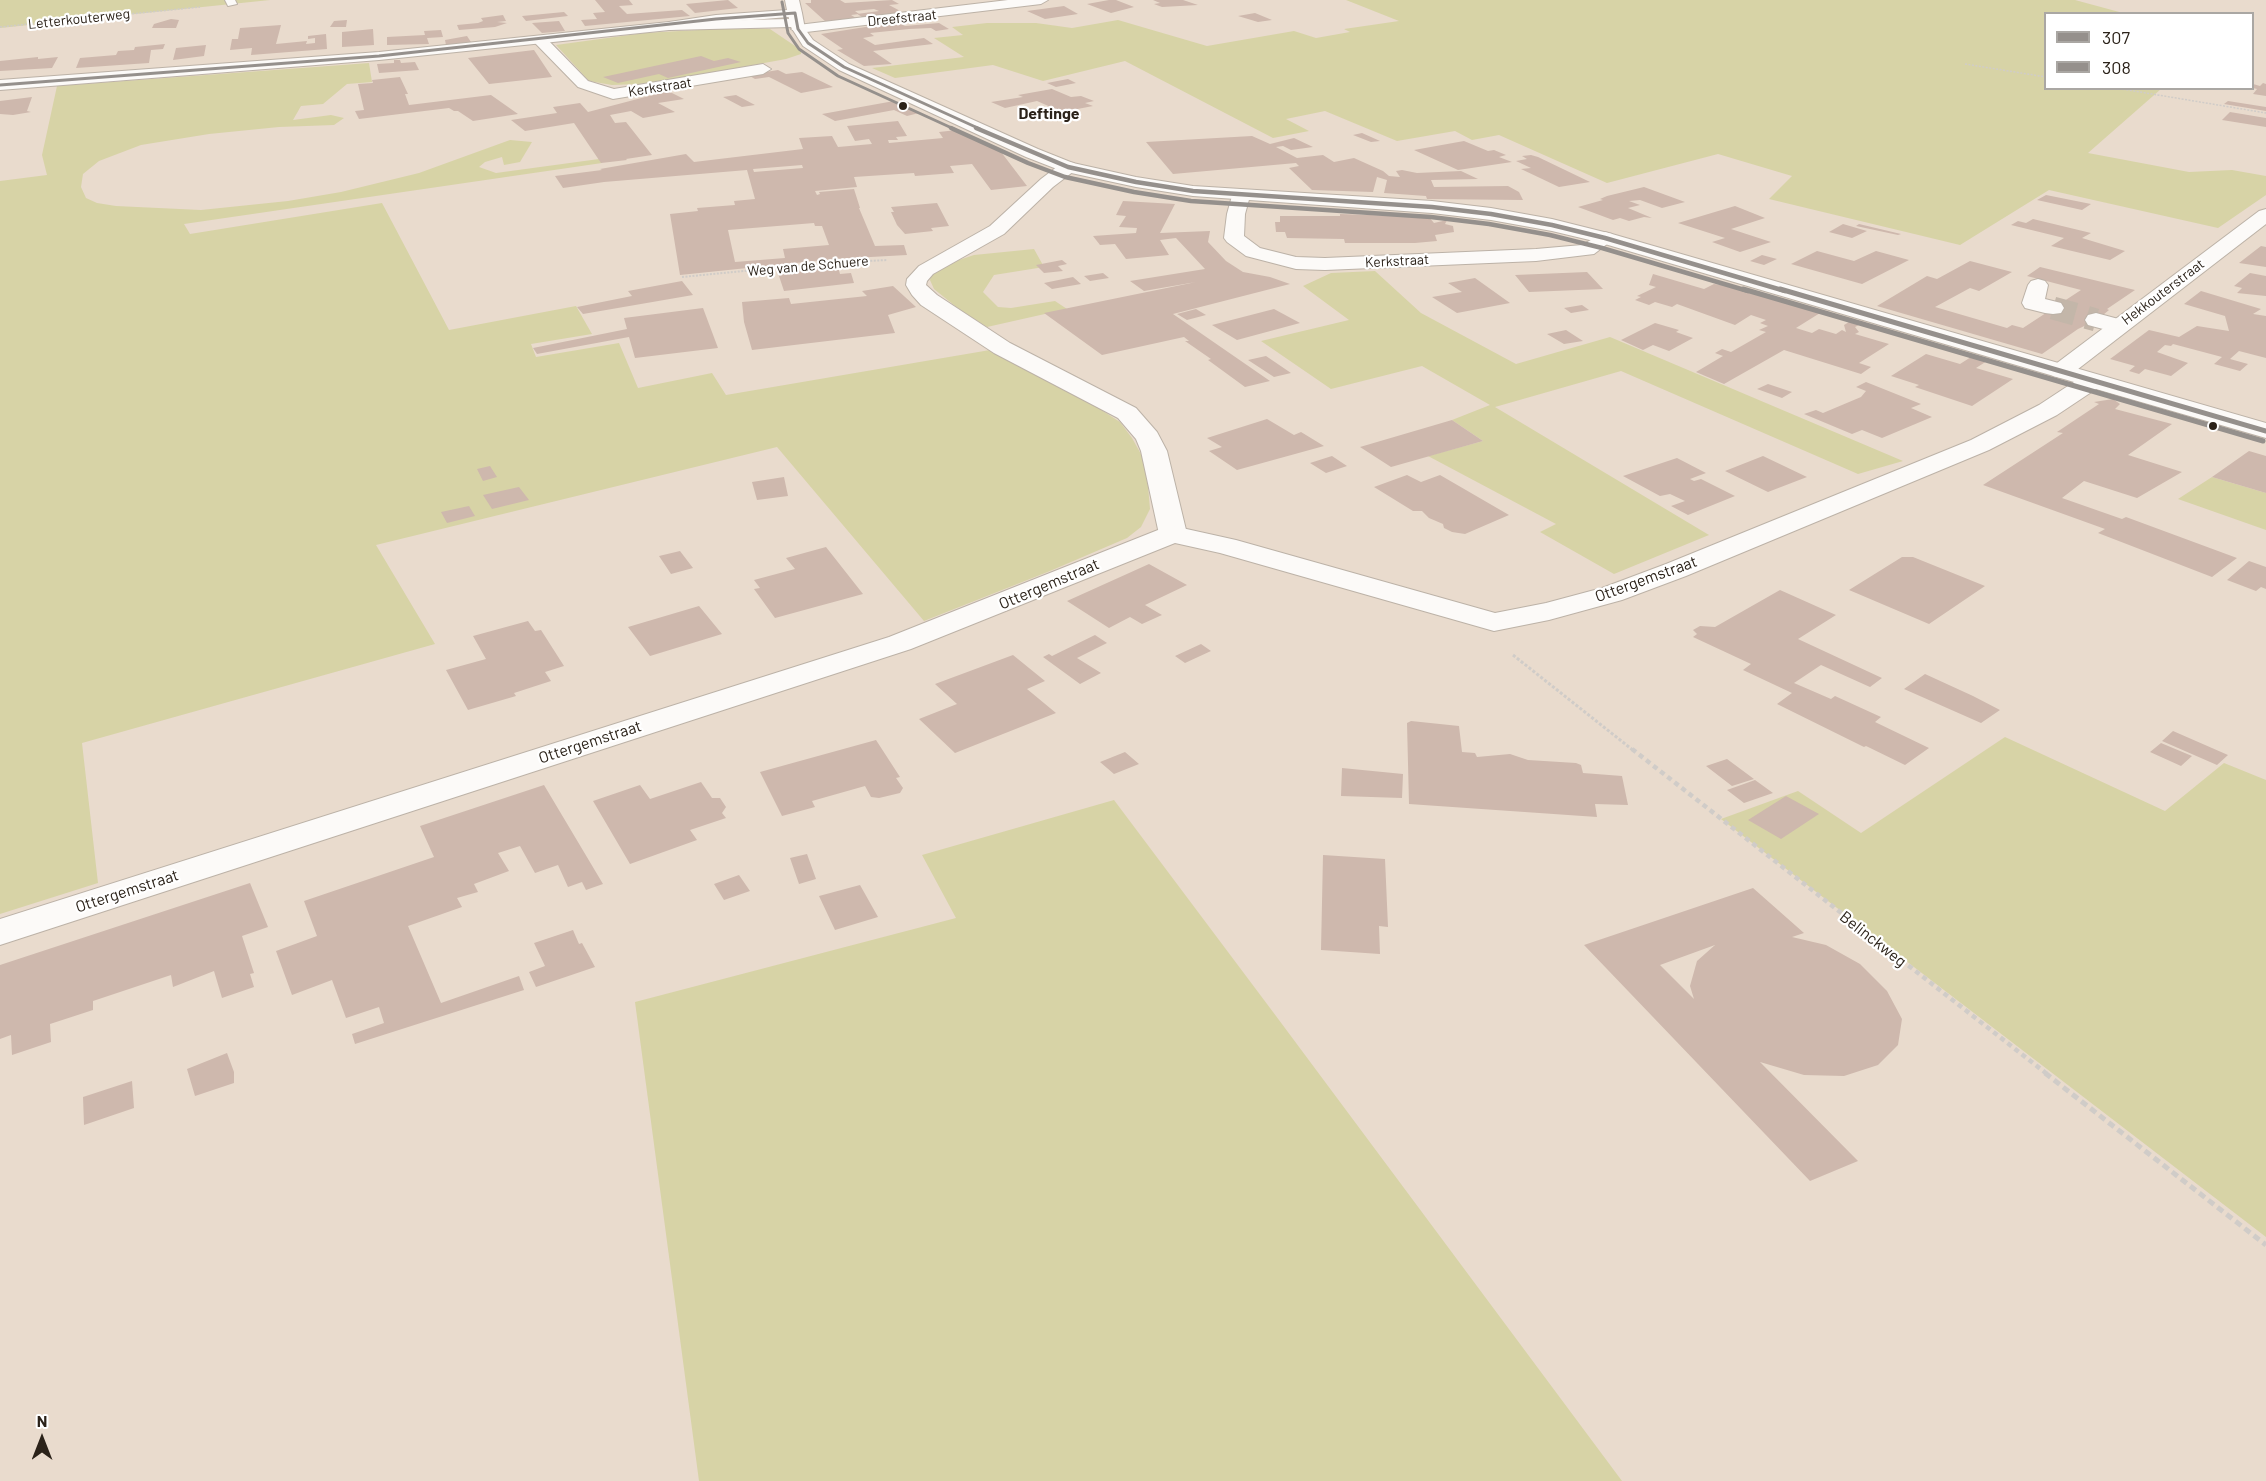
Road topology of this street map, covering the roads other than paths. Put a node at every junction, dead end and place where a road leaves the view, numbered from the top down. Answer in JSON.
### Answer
{"nodes":[{"id":1,"x":1041,"y":0,"type":"edge"},
{"id":2,"x":795,"y":16,"type":"edge"},
{"id":3,"x":540,"y":40,"type":"junction"},
{"id":4,"x":763,"y":69,"type":"dead end"},
{"id":5,"x":0,"y":85,"type":"edge"},
{"id":6,"x":1068,"y":167,"type":"junction"},
{"id":7,"x":1241,"y":196,"type":"junction"},
{"id":8,"x":2266,"y":215,"type":"edge"},
{"id":9,"x":1605,"y":238,"type":"junction"},
{"id":10,"x":2038,"y":285,"type":"dead end"},
{"id":11,"x":2053,"y":308,"type":"tunnel mouth"},
{"id":12,"x":2096,"y":320,"type":"tunnel mouth"},
{"id":13,"x":2118,"y":326,"type":"junction"},
{"id":14,"x":2061,"y":371,"type":"junction"},
{"id":15,"x":2093,"y":380,"type":"junction"},
{"id":16,"x":2266,"y":431,"type":"edge"},
{"id":17,"x":1173,"y":534,"type":"junction"},
{"id":18,"x":0,"y":932,"type":"edge"}],
"edges":[{"from":1,"to":2,"type":"street","name":"Dreefstraat"},
{"from":2,"to":3,"type":"street","name":"Dreefstraat"},
{"from":2,"to":6,"type":"street"},
{"from":3,"to":4,"type":"street","name":"Kerkstraat"},
{"from":3,"to":5,"type":"street","name":"Dreefstraat"},
{"from":6,"to":7,"type":"street"},
{"from":6,"to":17,"type":"street"},
{"from":7,"to":9,"type":"street"},
{"from":7,"to":9,"type":"street","name":"Kerkstraat"},
{"from":8,"to":13,"type":"street","name":"Hekkouterstraat"},
{"from":9,"to":14,"type":"street"},
{"from":10,"to":11,"type":"street"},
{"from":12,"to":13,"type":"street"},
{"from":13,"to":14,"type":"street","name":"Hekkouterstraat"},
{"from":14,"to":15,"type":"street"},
{"from":15,"to":16,"type":"street"},
{"from":15,"to":17,"type":"street","name":"Ottergemstraat"},
{"from":17,"to":18,"type":"street","name":"Ottergemstraat"}]}
